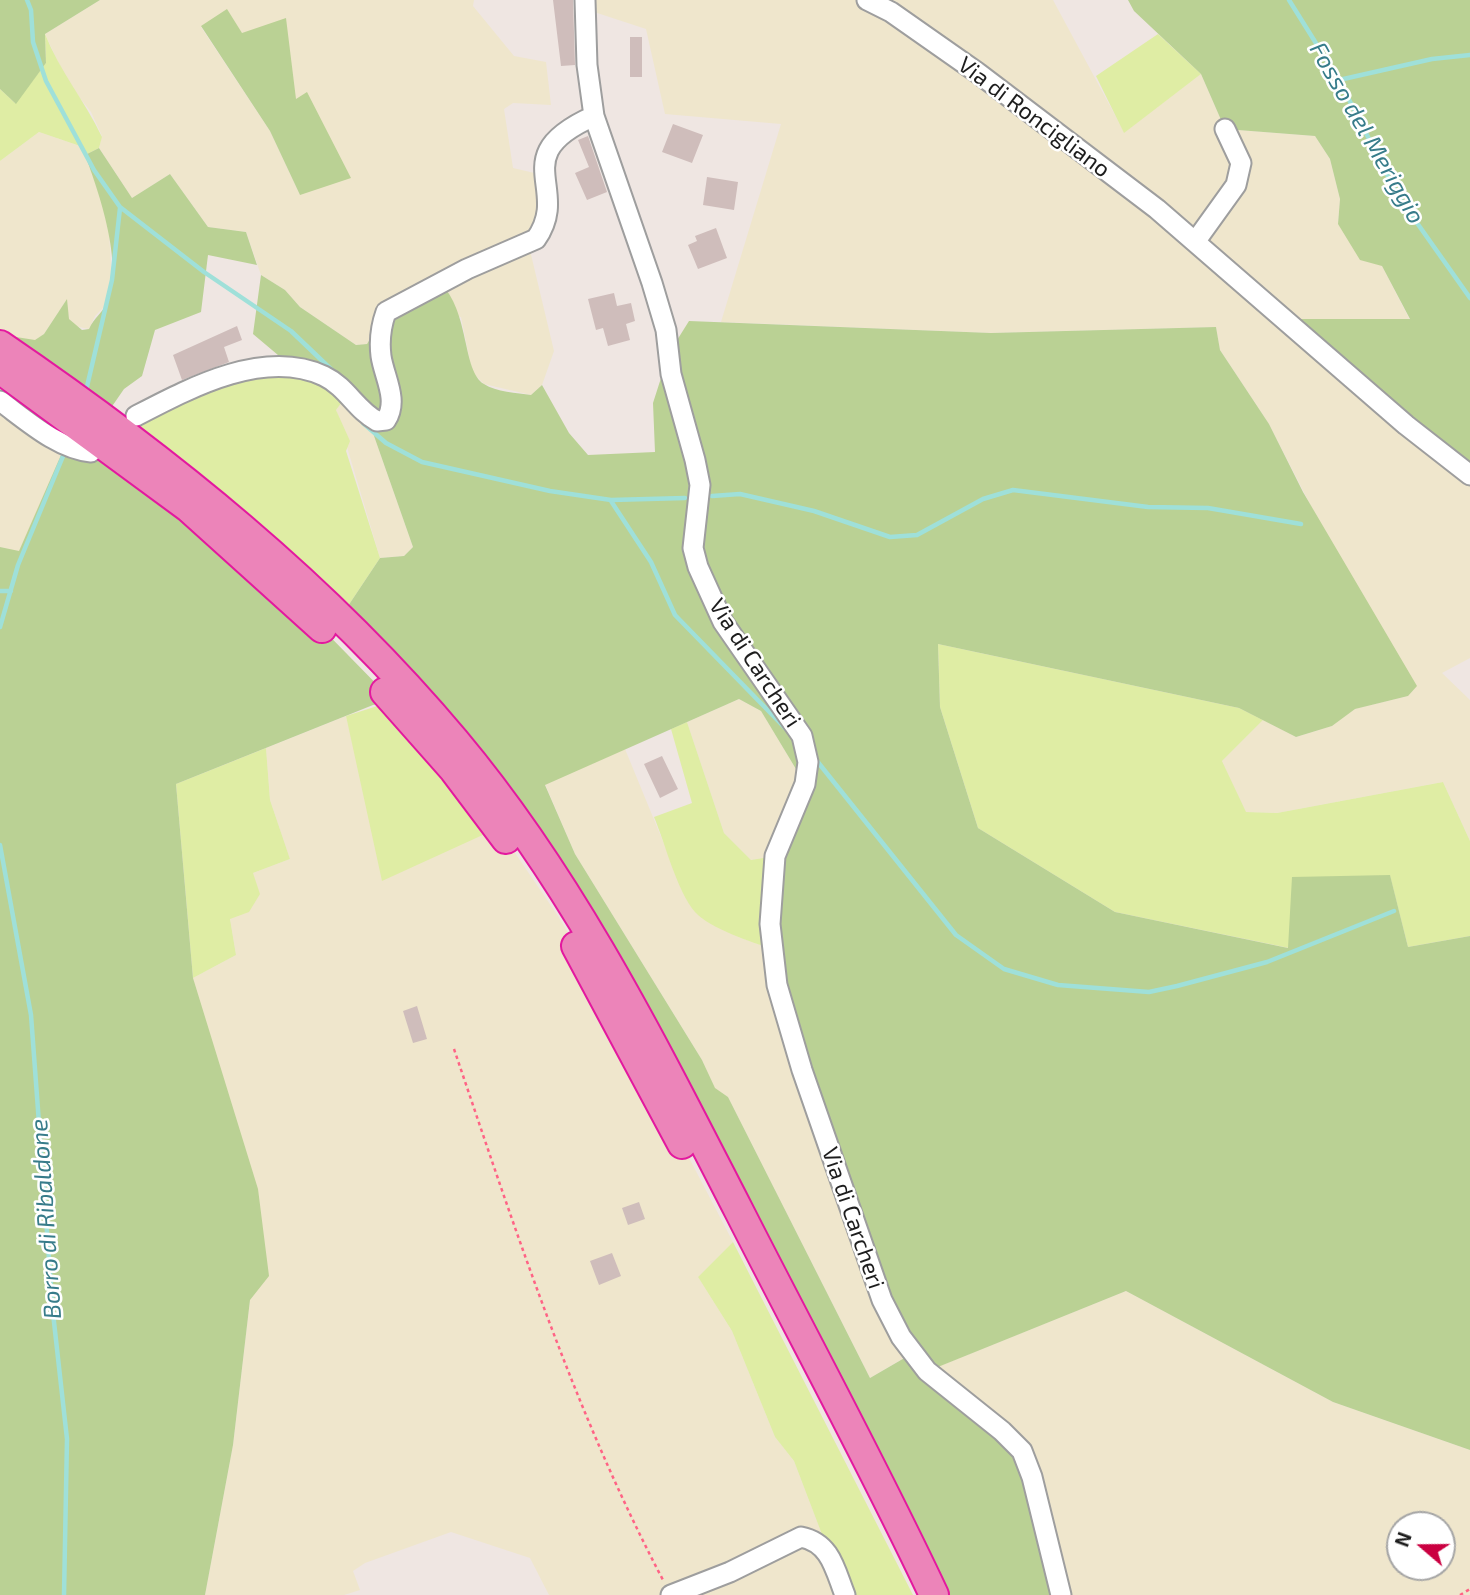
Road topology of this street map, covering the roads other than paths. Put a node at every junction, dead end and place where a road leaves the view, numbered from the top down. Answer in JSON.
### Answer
{"nodes":[{"id":1,"x":585,"y":0,"type":"edge"},
{"id":2,"x":867,"y":0,"type":"edge"},
{"id":3,"x":594,"y":116,"type":"junction"},
{"id":4,"x":1225,"y":129,"type":"dead end"},
{"id":5,"x":1195,"y":242,"type":"junction"},
{"id":6,"x":0,"y":345,"type":"edge"},
{"id":7,"x":0,"y":369,"type":"edge"},
{"id":8,"x":0,"y":401,"type":"edge"},
{"id":9,"x":136,"y":416,"type":"dead end"},
{"id":10,"x":75,"y":447,"type":"dead end"},
{"id":11,"x":1470,"y":475,"type":"edge"},
{"id":12,"x":668,"y":1590,"type":"edge"},
{"id":13,"x":845,"y":1595,"type":"edge"},
{"id":14,"x":913,"y":1595,"type":"edge"},
{"id":15,"x":934,"y":1595,"type":"edge"},
{"id":16,"x":1061,"y":1595,"type":"edge"}],
"edges":[{"from":1,"to":3,"type":"street","name":"Via di Carcheri"},
{"from":2,"to":5,"type":"street","name":"Via di Roncigliano"},
{"from":3,"to":9,"type":"street"},
{"from":3,"to":16,"type":"street","name":"Via di Carcheri"},
{"from":4,"to":5,"type":"street"},
{"from":5,"to":11,"type":"street","name":"Via di Roncigliano"},
{"from":6,"to":15,"type":"highway"},
{"from":7,"to":14,"type":"highway"},
{"from":8,"to":10,"type":"street"},
{"from":12,"to":13,"type":"street"}]}
